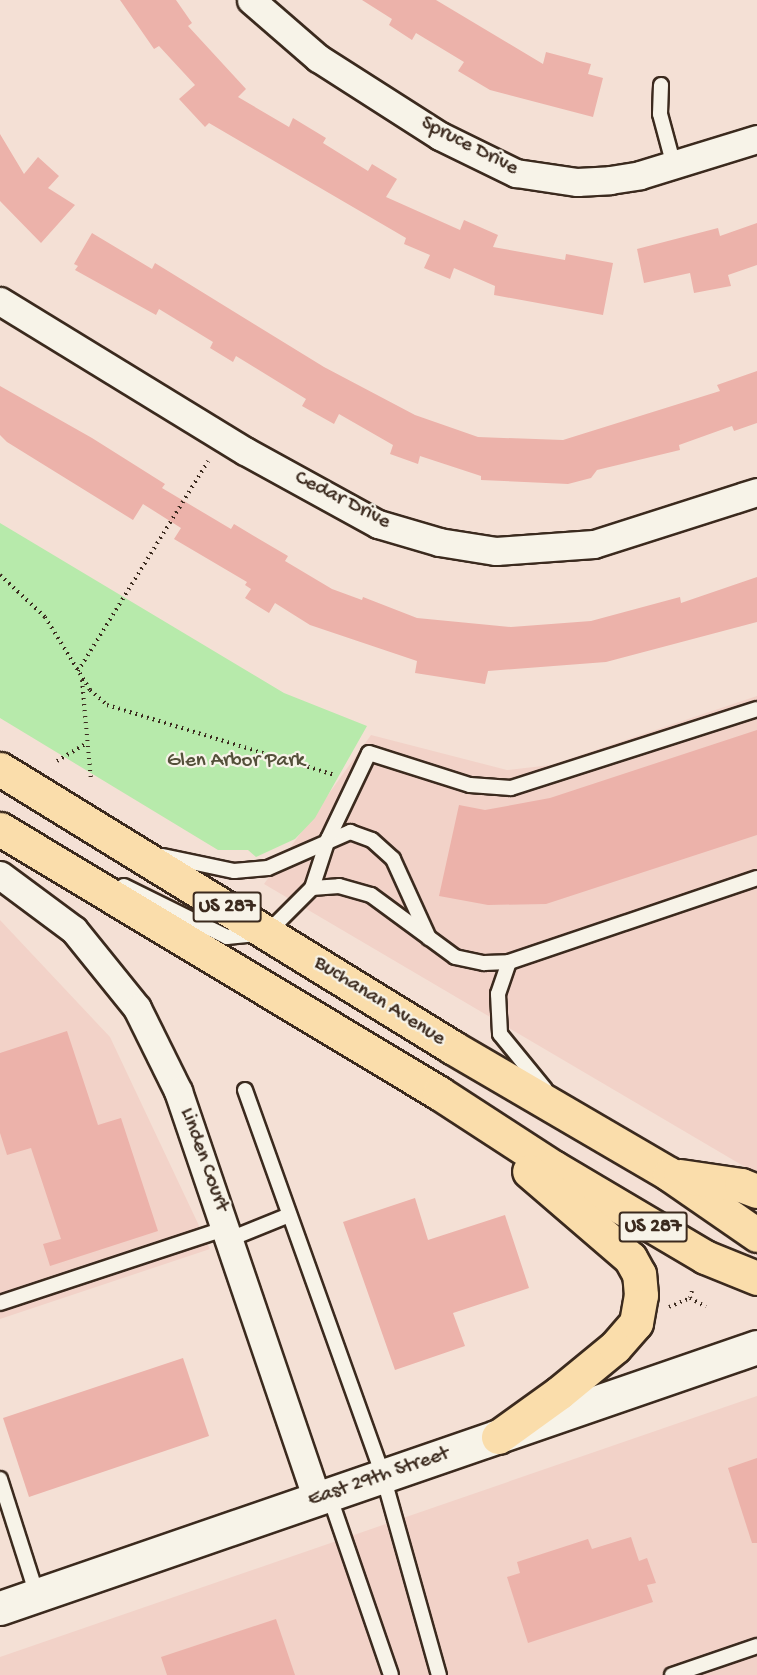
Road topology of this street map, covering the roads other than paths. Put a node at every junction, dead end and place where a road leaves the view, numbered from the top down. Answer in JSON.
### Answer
{"nodes":[{"id":1,"x":251,"y":0,"type":"edge"},
{"id":2,"x":661,"y":85,"type":"dead end"},
{"id":3,"x":757,"y":140,"type":"edge"},
{"id":4,"x":674,"y":166,"type":"junction"},
{"id":5,"x":0,"y":300,"type":"edge"},
{"id":6,"x":757,"y":492,"type":"edge"},
{"id":7,"x":757,"y":709,"type":"edge"},
{"id":8,"x":0,"y":769,"type":"edge"},
{"id":9,"x":0,"y":824,"type":"edge"},
{"id":10,"x":0,"y":829,"type":"edge"},
{"id":11,"x":328,"y":839,"type":"junction"},
{"id":12,"x":139,"y":851,"type":"junction"},
{"id":13,"x":0,"y":875,"type":"edge"},
{"id":14,"x":757,"y":878,"type":"edge"},
{"id":15,"x":312,"y":888,"type":"junction"},
{"id":16,"x":267,"y":933,"type":"junction"},
{"id":17,"x":429,"y":940,"type":"junction"},
{"id":18,"x":509,"y":962,"type":"junction"},
{"id":19,"x":245,"y":1090,"type":"dead end"},
{"id":20,"x":440,"y":1093,"type":"junction"},
{"id":21,"x":565,"y":1113,"type":"junction"},
{"id":22,"x":669,"y":1174,"type":"junction"},
{"id":23,"x":757,"y":1191,"type":"edge"},
{"id":24,"x":289,"y":1215,"type":"junction"},
{"id":25,"x":229,"y":1233,"type":"junction"},
{"id":26,"x":757,"y":1235,"type":"edge"},
{"id":27,"x":757,"y":1278,"type":"edge"},
{"id":28,"x":0,"y":1303,"type":"edge"},
{"id":29,"x":757,"y":1347,"type":"edge"},
{"id":30,"x":498,"y":1437,"type":"junction"},
{"id":31,"x":383,"y":1476,"type":"junction"},
{"id":32,"x":0,"y":1479,"type":"edge"},
{"id":33,"x":323,"y":1497,"type":"junction"},
{"id":34,"x":37,"y":1595,"type":"junction"},
{"id":35,"x":0,"y":1608,"type":"edge"},
{"id":36,"x":757,"y":1646,"type":"edge"},
{"id":37,"x":391,"y":1675,"type":"edge"},
{"id":38,"x":440,"y":1675,"type":"edge"},
{"id":39,"x":672,"y":1675,"type":"edge"}],
"edges":[{"from":1,"to":4,"type":"street","name":"Spruce Drive"},
{"from":2,"to":4,"type":"lane"},
{"from":3,"to":4,"type":"street","name":"Spruce Drive"},
{"from":5,"to":6,"type":"street","name":"Cedar Drive"},
{"from":7,"to":11,"type":"lane"},
{"from":8,"to":12,"type":"highway","name":"Buchanan Avenue","number":"US 287"},
{"from":9,"to":16,"type":"lane"},
{"from":10,"to":20,"type":"highway","number":"US 287"},
{"from":11,"to":12,"type":"lane"},
{"from":11,"to":15,"type":"lane"},
{"from":11,"to":17,"type":"lane"},
{"from":12,"to":16,"type":"highway","name":"Buchanan Avenue","number":"US 287"},
{"from":13,"to":25,"type":"street","name":"Linden Court"},
{"from":14,"to":18,"type":"lane"},
{"from":15,"to":16,"type":"lane"},
{"from":15,"to":17,"type":"lane"},
{"from":16,"to":21,"type":"highway","name":"Buchanan Avenue","number":"US 287"},
{"from":17,"to":18,"type":"lane"},
{"from":18,"to":21,"type":"lane"},
{"from":19,"to":24,"type":"lane"},
{"from":20,"to":27,"type":"highway","number":"US 287"},
{"from":20,"to":30,"type":"highway"},
{"from":21,"to":22,"type":"highway","name":"Buchanan Avenue","number":"US 287"},
{"from":22,"to":23,"type":"highway"},
{"from":22,"to":26,"type":"highway","name":"Buchanan Avenue","number":"US 287"},
{"from":24,"to":25,"type":"lane"},
{"from":24,"to":31,"type":"lane"},
{"from":25,"to":28,"type":"lane"},
{"from":25,"to":33,"type":"street","name":"Linden Court"},
{"from":29,"to":30,"type":"main road","name":"East 29th Street"},
{"from":30,"to":31,"type":"main road","name":"East 29th Street"},
{"from":31,"to":33,"type":"main road","name":"East 29th Street"},
{"from":31,"to":38,"type":"lane"},
{"from":32,"to":34,"type":"lane"},
{"from":33,"to":34,"type":"main road","name":"East 29th Street"},
{"from":33,"to":37,"type":"lane"},
{"from":34,"to":35,"type":"main road","name":"East 29th Street"},
{"from":36,"to":39,"type":"lane"}]}
